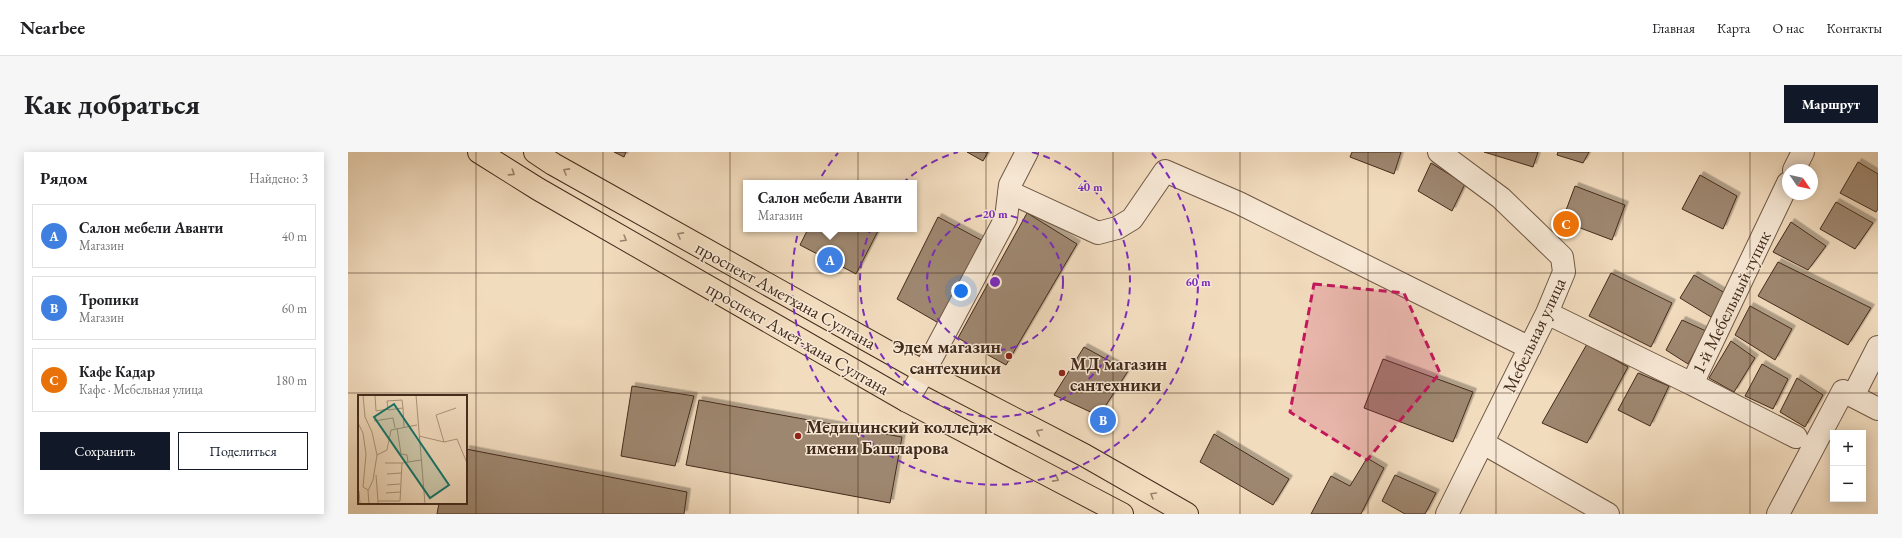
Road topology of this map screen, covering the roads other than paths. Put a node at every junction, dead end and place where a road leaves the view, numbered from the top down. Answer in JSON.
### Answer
{"nodes":[{"id":1,"x":479,"y":152,"type":"edge"},
{"id":2,"x":535,"y":152,"type":"edge"},
{"id":3,"x":1027,"y":152,"type":"edge"},
{"id":4,"x":1439,"y":152,"type":"edge"},
{"id":5,"x":1803,"y":152,"type":"edge"},
{"id":6,"x":1797,"y":164,"type":"edge"},
{"id":7,"x":1009,"y":192,"type":"junction"},
{"id":8,"x":1782,"y":196,"type":"edge"},
{"id":9,"x":1547,"y":313,"type":"junction"},
{"id":10,"x":1878,"y":347,"type":"edge"},
{"id":11,"x":1530,"y":348,"type":"junction"},
{"id":12,"x":924,"y":372,"type":"junction"},
{"id":13,"x":1692,"y":384,"type":"junction"},
{"id":14,"x":1853,"y":396,"type":"junction"},
{"id":15,"x":907,"y":401,"type":"junction"},
{"id":16,"x":1878,"y":409,"type":"edge"},
{"id":17,"x":1796,"y":437,"type":"dead end"},
{"id":18,"x":1483,"y":443,"type":"junction"},
{"id":19,"x":1122,"y":514,"type":"edge"},
{"id":20,"x":1187,"y":514,"type":"edge"},
{"id":21,"x":1447,"y":514,"type":"edge"},
{"id":22,"x":1608,"y":514,"type":"edge"},
{"id":23,"x":1778,"y":514,"type":"edge"}],
"edges":[{"from":1,"to":15,"type":"main road","name":"проспект Амет-хана Султана","one_way":true},
{"from":12,"to":2,"type":"main road","name":"проспект Аметхана Султана","one_way":true},
{"from":3,"to":7,"type":"street"},
{"from":4,"to":9,"type":"street","name":"Мебельная улица"},
{"from":5,"to":6,"type":"street"},
{"from":7,"to":11,"type":"street"},
{"from":7,"to":12,"type":"street"},
{"from":8,"to":13,"type":"street","name":"1-й Мебельный тупик"},
{"from":9,"to":11,"type":"street","name":"Мебельная улица"},
{"from":9,"to":13,"type":"street","name":"1-й Мебельный тупик"},
{"from":10,"to":14,"type":"street"},
{"from":11,"to":18,"type":"street","name":"Мебельная улица"},
{"from":12,"to":15,"type":"street"},
{"from":20,"to":12,"type":"main road","name":"проспект Аметхана Султана","one_way":true},
{"from":13,"to":17,"type":"street"},
{"from":14,"to":16,"type":"street"},
{"from":14,"to":23,"type":"street"},
{"from":15,"to":19,"type":"main road","name":"проспект Амет-хана Султана","one_way":true},
{"from":18,"to":21,"type":"street","name":"Мебельная улица"},
{"from":18,"to":22,"type":"street"}]}
